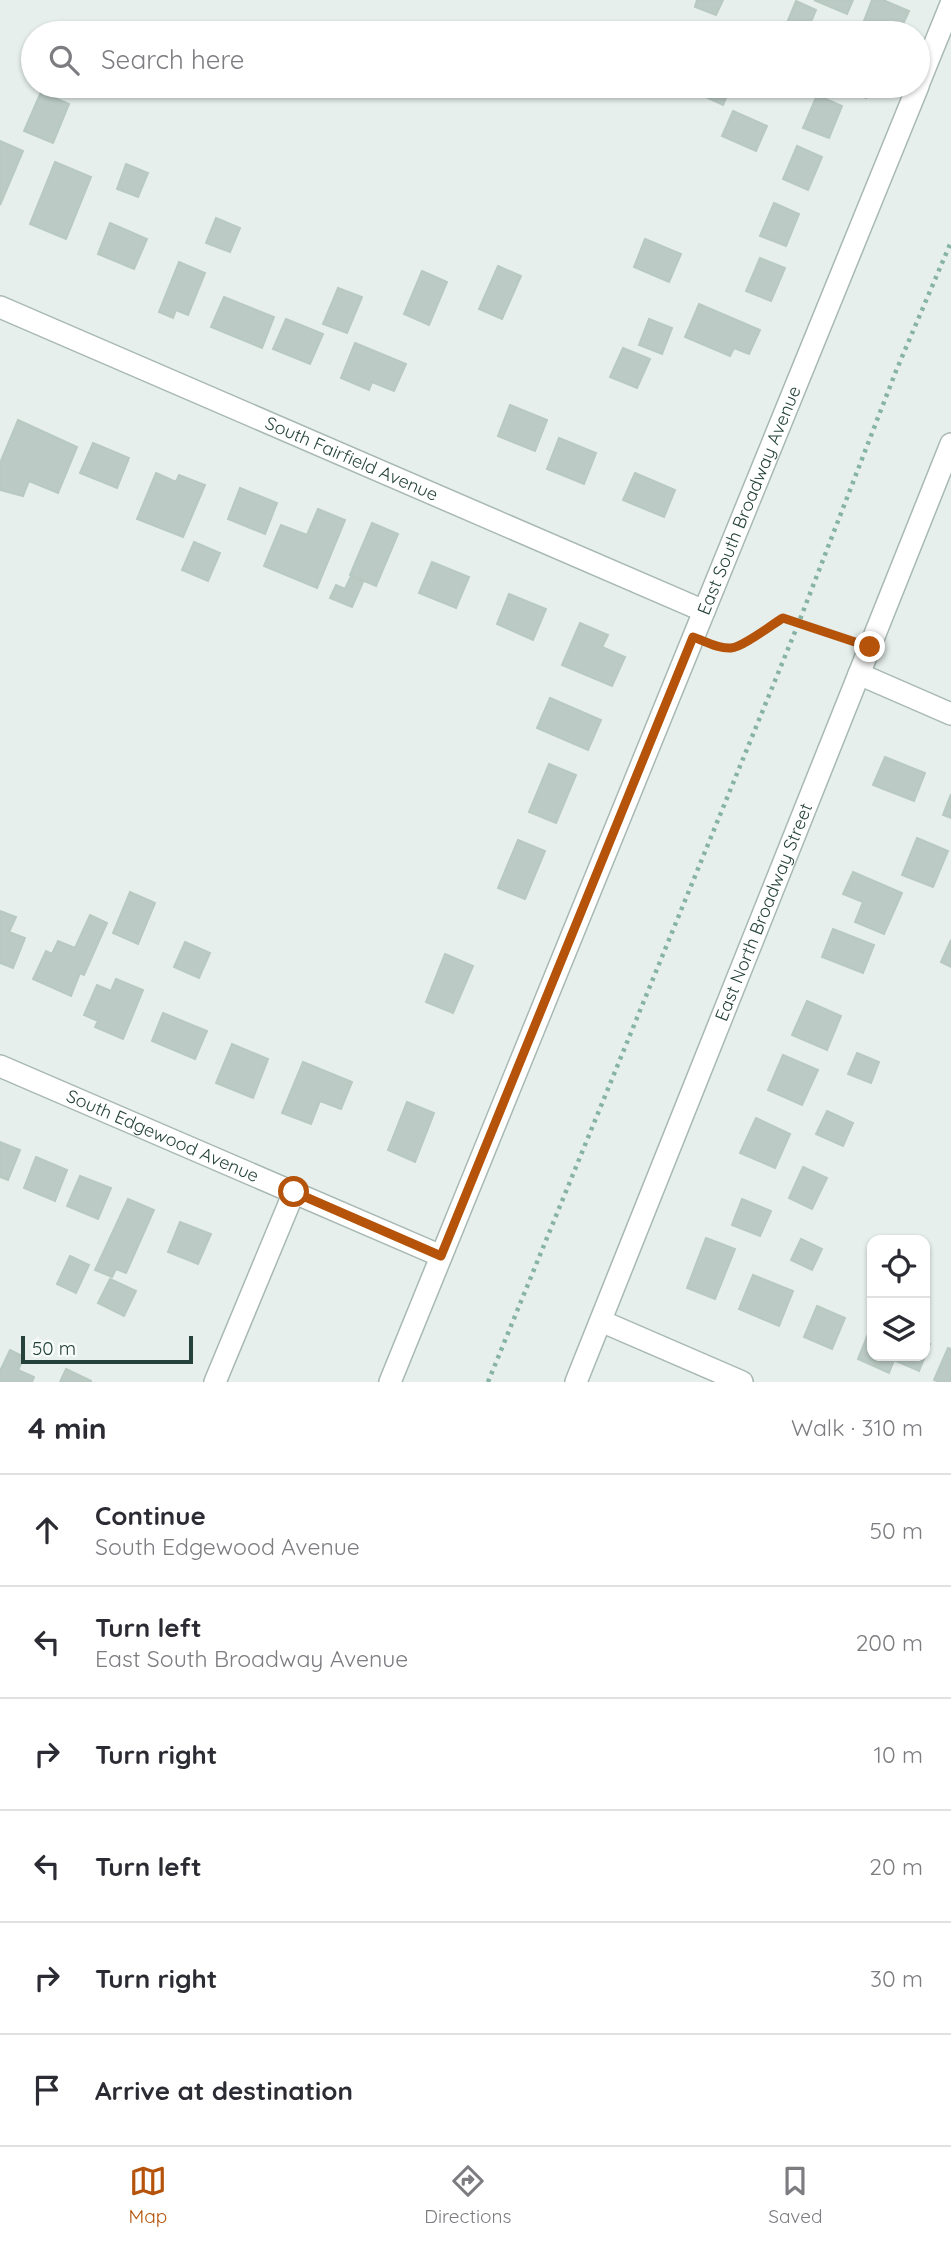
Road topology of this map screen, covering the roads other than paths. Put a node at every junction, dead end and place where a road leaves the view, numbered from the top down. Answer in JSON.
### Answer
{"nodes":[{"id":1,"x":951,"y":4,"type":"edge"},
{"id":2,"x":930,"y":56,"type":"edge"},
{"id":3,"x":913,"y":98,"type":"edge"},
{"id":4,"x":0,"y":307,"type":"edge"},
{"id":5,"x":951,"y":444,"type":"edge"},
{"id":6,"x":704,"y":611,"type":"junction"},
{"id":7,"x":859,"y":674,"type":"junction"},
{"id":8,"x":951,"y":714,"type":"edge"},
{"id":9,"x":0,"y":1066,"type":"edge"},
{"id":10,"x":294,"y":1192,"type":"junction"},
{"id":11,"x":441,"y":1256,"type":"junction"},
{"id":12,"x":601,"y":1321,"type":"junction"},
{"id":13,"x":215,"y":1382,"type":"edge"},
{"id":14,"x":390,"y":1382,"type":"edge"},
{"id":15,"x":576,"y":1382,"type":"edge"},
{"id":16,"x":742,"y":1382,"type":"edge"}],
"edges":[{"from":1,"to":2,"type":"street","name":"East South Broadway Avenue"},
{"from":3,"to":6,"type":"street","name":"East South Broadway Avenue"},
{"from":4,"to":6,"type":"street","name":"South Fairfield Avenue"},
{"from":5,"to":7,"type":"street","name":"East North Broadway Street"},
{"from":6,"to":11,"type":"street","name":"East South Broadway Avenue"},
{"from":7,"to":8,"type":"street"},
{"from":7,"to":12,"type":"street","name":"East North Broadway Street"},
{"from":9,"to":10,"type":"street","name":"South Edgewood Avenue"},
{"from":10,"to":11,"type":"street","name":"South Edgewood Avenue"},
{"from":10,"to":13,"type":"street"},
{"from":11,"to":14,"type":"street","name":"East South Broadway Avenue"},
{"from":12,"to":15,"type":"street","name":"East North Broadway Street"},
{"from":12,"to":16,"type":"street"}]}
